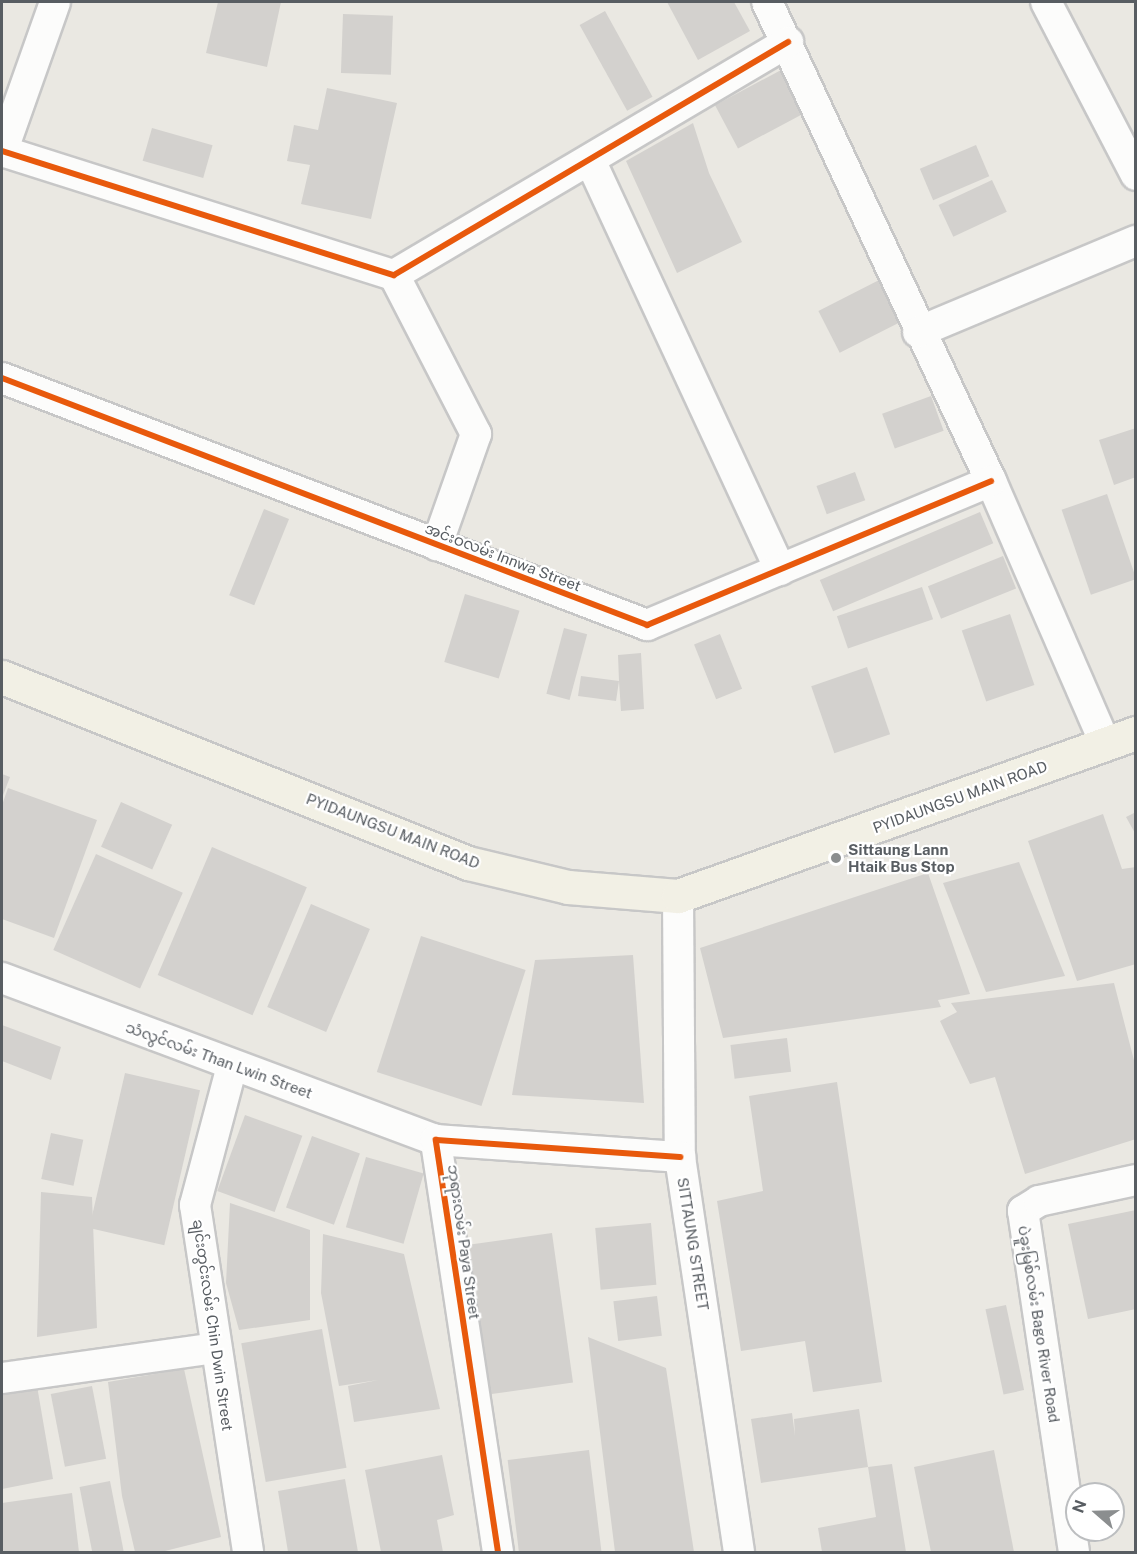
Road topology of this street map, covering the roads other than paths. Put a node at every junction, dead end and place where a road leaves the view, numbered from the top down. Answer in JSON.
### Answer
{"nodes":[{"id":1,"x":55,"y":2,"type":"edge"},
{"id":2,"x":767,"y":2,"type":"edge"},
{"id":3,"x":1046,"y":2,"type":"edge"},
{"id":4,"x":788,"y":42,"type":"junction"},
{"id":5,"x":2,"y":152,"type":"edge"},
{"id":6,"x":590,"y":160,"type":"junction"},
{"id":7,"x":1136,"y":175,"type":"edge"},
{"id":8,"x":1136,"y":241,"type":"edge"},
{"id":9,"x":394,"y":275,"type":"junction"},
{"id":10,"x":918,"y":332,"type":"junction"},
{"id":11,"x":2,"y":378,"type":"edge"},
{"id":12,"x":991,"y":482,"type":"junction"},
{"id":13,"x":437,"y":545,"type":"junction"},
{"id":14,"x":780,"y":570,"type":"junction"},
{"id":15,"x":2,"y":677,"type":"edge"},
{"id":16,"x":1121,"y":739,"type":"edge"},
{"id":17,"x":678,"y":896,"type":"junction"},
{"id":18,"x":2,"y":978,"type":"edge"},
{"id":19,"x":232,"y":1066,"type":"junction"},
{"id":20,"x":436,"y":1140,"type":"junction"},
{"id":21,"x":680,"y":1157,"type":"junction"},
{"id":22,"x":1136,"y":1180,"type":"edge"},
{"id":23,"x":215,"y":1348,"type":"junction"},
{"id":24,"x":2,"y":1378,"type":"edge"},
{"id":25,"x":248,"y":1552,"type":"edge"},
{"id":26,"x":498,"y":1552,"type":"edge"},
{"id":27,"x":739,"y":1552,"type":"edge"},
{"id":28,"x":1074,"y":1552,"type":"edge"}],
"edges":[{"from":1,"to":5,"type":"street"},
{"from":2,"to":4,"type":"street"},
{"from":3,"to":7,"type":"street"},
{"from":4,"to":6,"type":"street"},
{"from":4,"to":10,"type":"street"},
{"from":5,"to":9,"type":"street"},
{"from":6,"to":9,"type":"street"},
{"from":6,"to":14,"type":"street"},
{"from":8,"to":10,"type":"street"},
{"from":9,"to":13,"type":"street"},
{"from":10,"to":12,"type":"street"},
{"from":11,"to":13,"type":"street","name":"အင်းဝလမ်း Innwa Street"},
{"from":12,"to":14,"type":"street","name":"အင်းဝလမ်း Innwa Street"},
{"from":12,"to":16,"type":"street"},
{"from":13,"to":14,"type":"street","name":"အင်းဝလမ်း Innwa Street"},
{"from":15,"to":17,"type":"main road","name":"PYIDAUNGSU MAIN ROAD"},
{"from":16,"to":17,"type":"main road","name":"PYIDAUNGSU MAIN ROAD"},
{"from":17,"to":21,"type":"street","name":"SITTAUNG STREET"},
{"from":18,"to":19,"type":"street","name":"သံလွင်လမ်း Than Lwin Street"},
{"from":19,"to":20,"type":"street","name":"သံလွင်လမ်း Than Lwin Street"},
{"from":19,"to":23,"type":"street","name":"ချင်းတွင်းလမ်း Chin Dwin Street"},
{"from":20,"to":21,"type":"street","name":"ဘုရားလမ်း Paya Street"},
{"from":20,"to":26,"type":"street","name":"ဘုရားလမ်း Paya Street"},
{"from":21,"to":27,"type":"street","name":"SITTAUNG STREET"},
{"from":22,"to":28,"type":"street","name":"ပဲခူးမြစ်လမ်း Bago River Road"},
{"from":23,"to":24,"type":"street"},
{"from":23,"to":25,"type":"street","name":"ချင်းတွင်းလမ်း Chin Dwin Street"}]}
